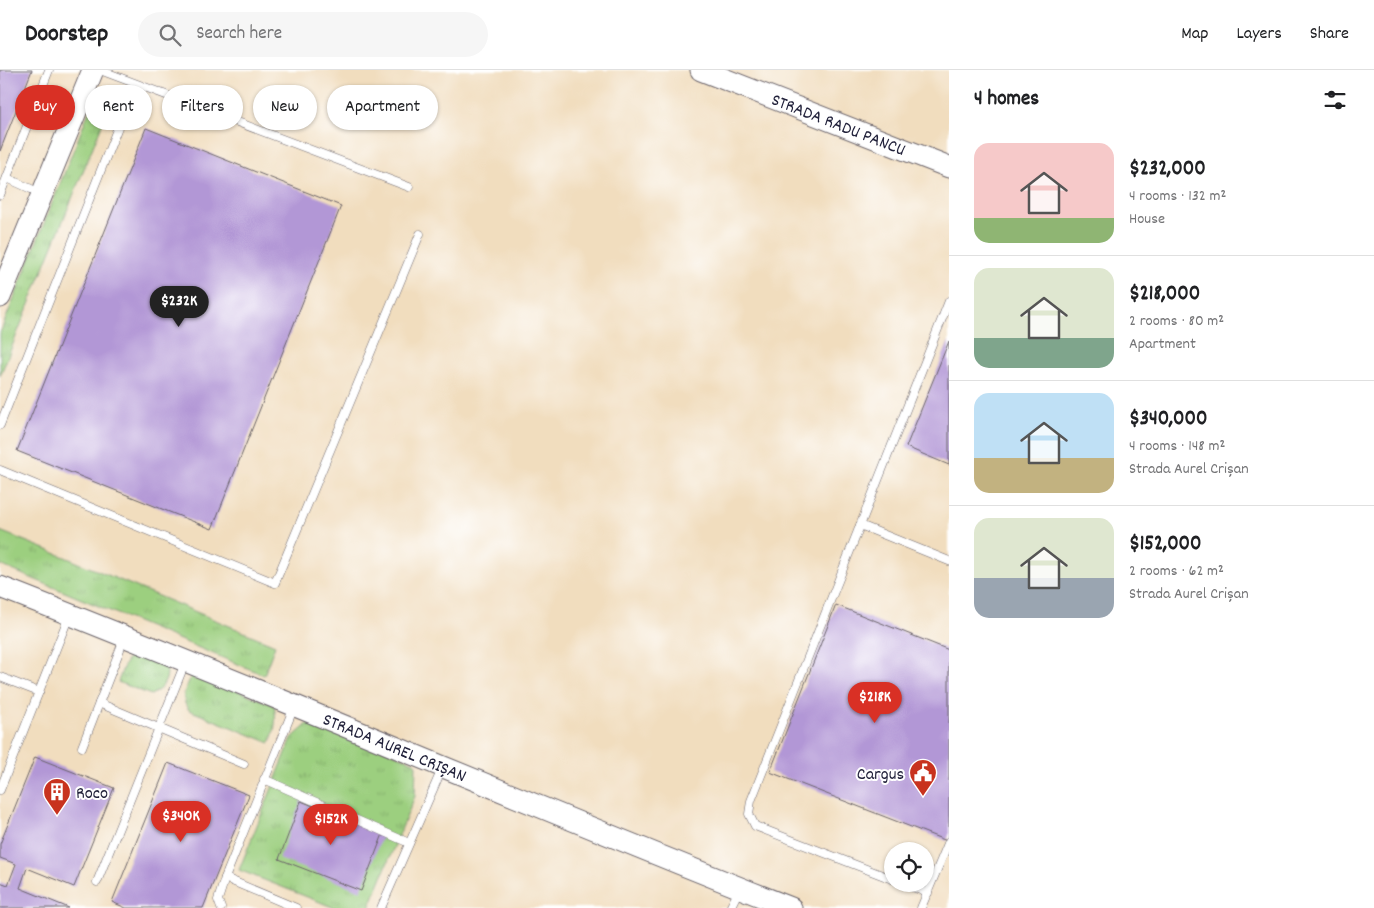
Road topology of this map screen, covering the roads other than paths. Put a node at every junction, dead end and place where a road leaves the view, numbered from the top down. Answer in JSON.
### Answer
{"nodes":[{"id":1,"x":49,"y":70,"type":"edge"},
{"id":2,"x":93,"y":70,"type":"edge"},
{"id":3,"x":100,"y":70,"type":"edge"},
{"id":4,"x":701,"y":70,"type":"edge"},
{"id":5,"x":135,"y":84,"type":"junction"},
{"id":6,"x":949,"y":167,"type":"edge"},
{"id":7,"x":6,"y":178,"type":"junction"},
{"id":8,"x":409,"y":187,"type":"dead end"},
{"id":9,"x":42,"y":194,"type":"junction"},
{"id":10,"x":0,"y":195,"type":"edge"},
{"id":11,"x":420,"y":234,"type":"dead end"},
{"id":12,"x":0,"y":297,"type":"edge"},
{"id":13,"x":949,"y":301,"type":"edge"},
{"id":14,"x":0,"y":424,"type":"edge"},
{"id":15,"x":0,"y":470,"type":"edge"},
{"id":16,"x":860,"y":525,"type":"junction"},
{"id":17,"x":949,"y":561,"type":"edge"},
{"id":18,"x":0,"y":587,"type":"edge"},
{"id":19,"x":70,"y":614,"type":"junction"},
{"id":20,"x":125,"y":637,"type":"junction"},
{"id":21,"x":186,"y":661,"type":"junction"},
{"id":22,"x":0,"y":676,"type":"edge"},
{"id":23,"x":39,"y":692,"type":"junction"},
{"id":24,"x":99,"y":703,"type":"junction"},
{"id":25,"x":295,"y":706,"type":"junction"},
{"id":26,"x":159,"y":728,"type":"junction"},
{"id":27,"x":82,"y":747,"type":"dead end"},
{"id":28,"x":244,"y":764,"type":"dead end"},
{"id":29,"x":442,"y":767,"type":"junction"},
{"id":30,"x":264,"y":779,"type":"junction"},
{"id":31,"x":0,"y":790,"type":"edge"},
{"id":32,"x":949,"y":841,"type":"edge"},
{"id":33,"x":409,"y":843,"type":"junction"},
{"id":34,"x":884,"y":876,"type":"edge"},
{"id":35,"x":934,"y":877,"type":"edge"},
{"id":36,"x":225,"y":878,"type":"junction"},
{"id":37,"x":97,"y":882,"type":"dead end"},
{"id":38,"x":740,"y":888,"type":"junction"},
{"id":39,"x":928,"y":892,"type":"edge"},
{"id":40,"x":220,"y":908,"type":"edge"},
{"id":41,"x":296,"y":908,"type":"edge"},
{"id":42,"x":381,"y":908,"type":"edge"},
{"id":43,"x":730,"y":908,"type":"edge"},
{"id":44,"x":791,"y":908,"type":"edge"},
{"id":45,"x":921,"y":908,"type":"edge"}],
"edges":[{"from":1,"to":7,"type":"lane"},
{"from":2,"to":9,"type":"main road"},
{"from":3,"to":5,"type":"lane"},
{"from":4,"to":6,"type":"main road","name":"STRADA RADU PANCU"},
{"from":5,"to":8,"type":"lane"},
{"from":5,"to":14,"type":"lane"},
{"from":7,"to":9,"type":"lane"},
{"from":7,"to":10,"type":"lane"},
{"from":9,"to":12,"type":"main road"},
{"from":11,"to":15,"type":"lane"},
{"from":13,"to":16,"type":"lane"},
{"from":16,"to":17,"type":"lane"},
{"from":16,"to":34,"type":"lane"},
{"from":18,"to":19,"type":"main road","name":"STRADA AUREL CRIȘAN"},
{"from":19,"to":20,"type":"main road","name":"STRADA AUREL CRIȘAN"},
{"from":19,"to":23,"type":"lane"},
{"from":20,"to":21,"type":"main road","name":"STRADA AUREL CRIȘAN"},
{"from":20,"to":24,"type":"lane"},
{"from":21,"to":25,"type":"main road","name":"STRADA AUREL CRIȘAN"},
{"from":21,"to":26,"type":"lane"},
{"from":22,"to":23,"type":"lane"},
{"from":23,"to":31,"type":"lane"},
{"from":24,"to":26,"type":"lane"},
{"from":24,"to":27,"type":"lane"},
{"from":25,"to":29,"type":"main road","name":"STRADA AUREL CRIȘAN"},
{"from":25,"to":30,"type":"lane"},
{"from":26,"to":28,"type":"lane"},
{"from":26,"to":37,"type":"lane"},
{"from":29,"to":33,"type":"lane"},
{"from":29,"to":38,"type":"main road","name":"STRADA AUREL CRIȘAN"},
{"from":30,"to":33,"type":"lane"},
{"from":30,"to":36,"type":"lane"},
{"from":32,"to":35,"type":"lane"},
{"from":33,"to":42,"type":"lane"},
{"from":36,"to":40,"type":"lane"},
{"from":36,"to":41,"type":"lane"},
{"from":38,"to":43,"type":"lane"},
{"from":38,"to":44,"type":"main road","name":"STRADA AUREL CRIȘAN"},
{"from":39,"to":45,"type":"lane"}]}
